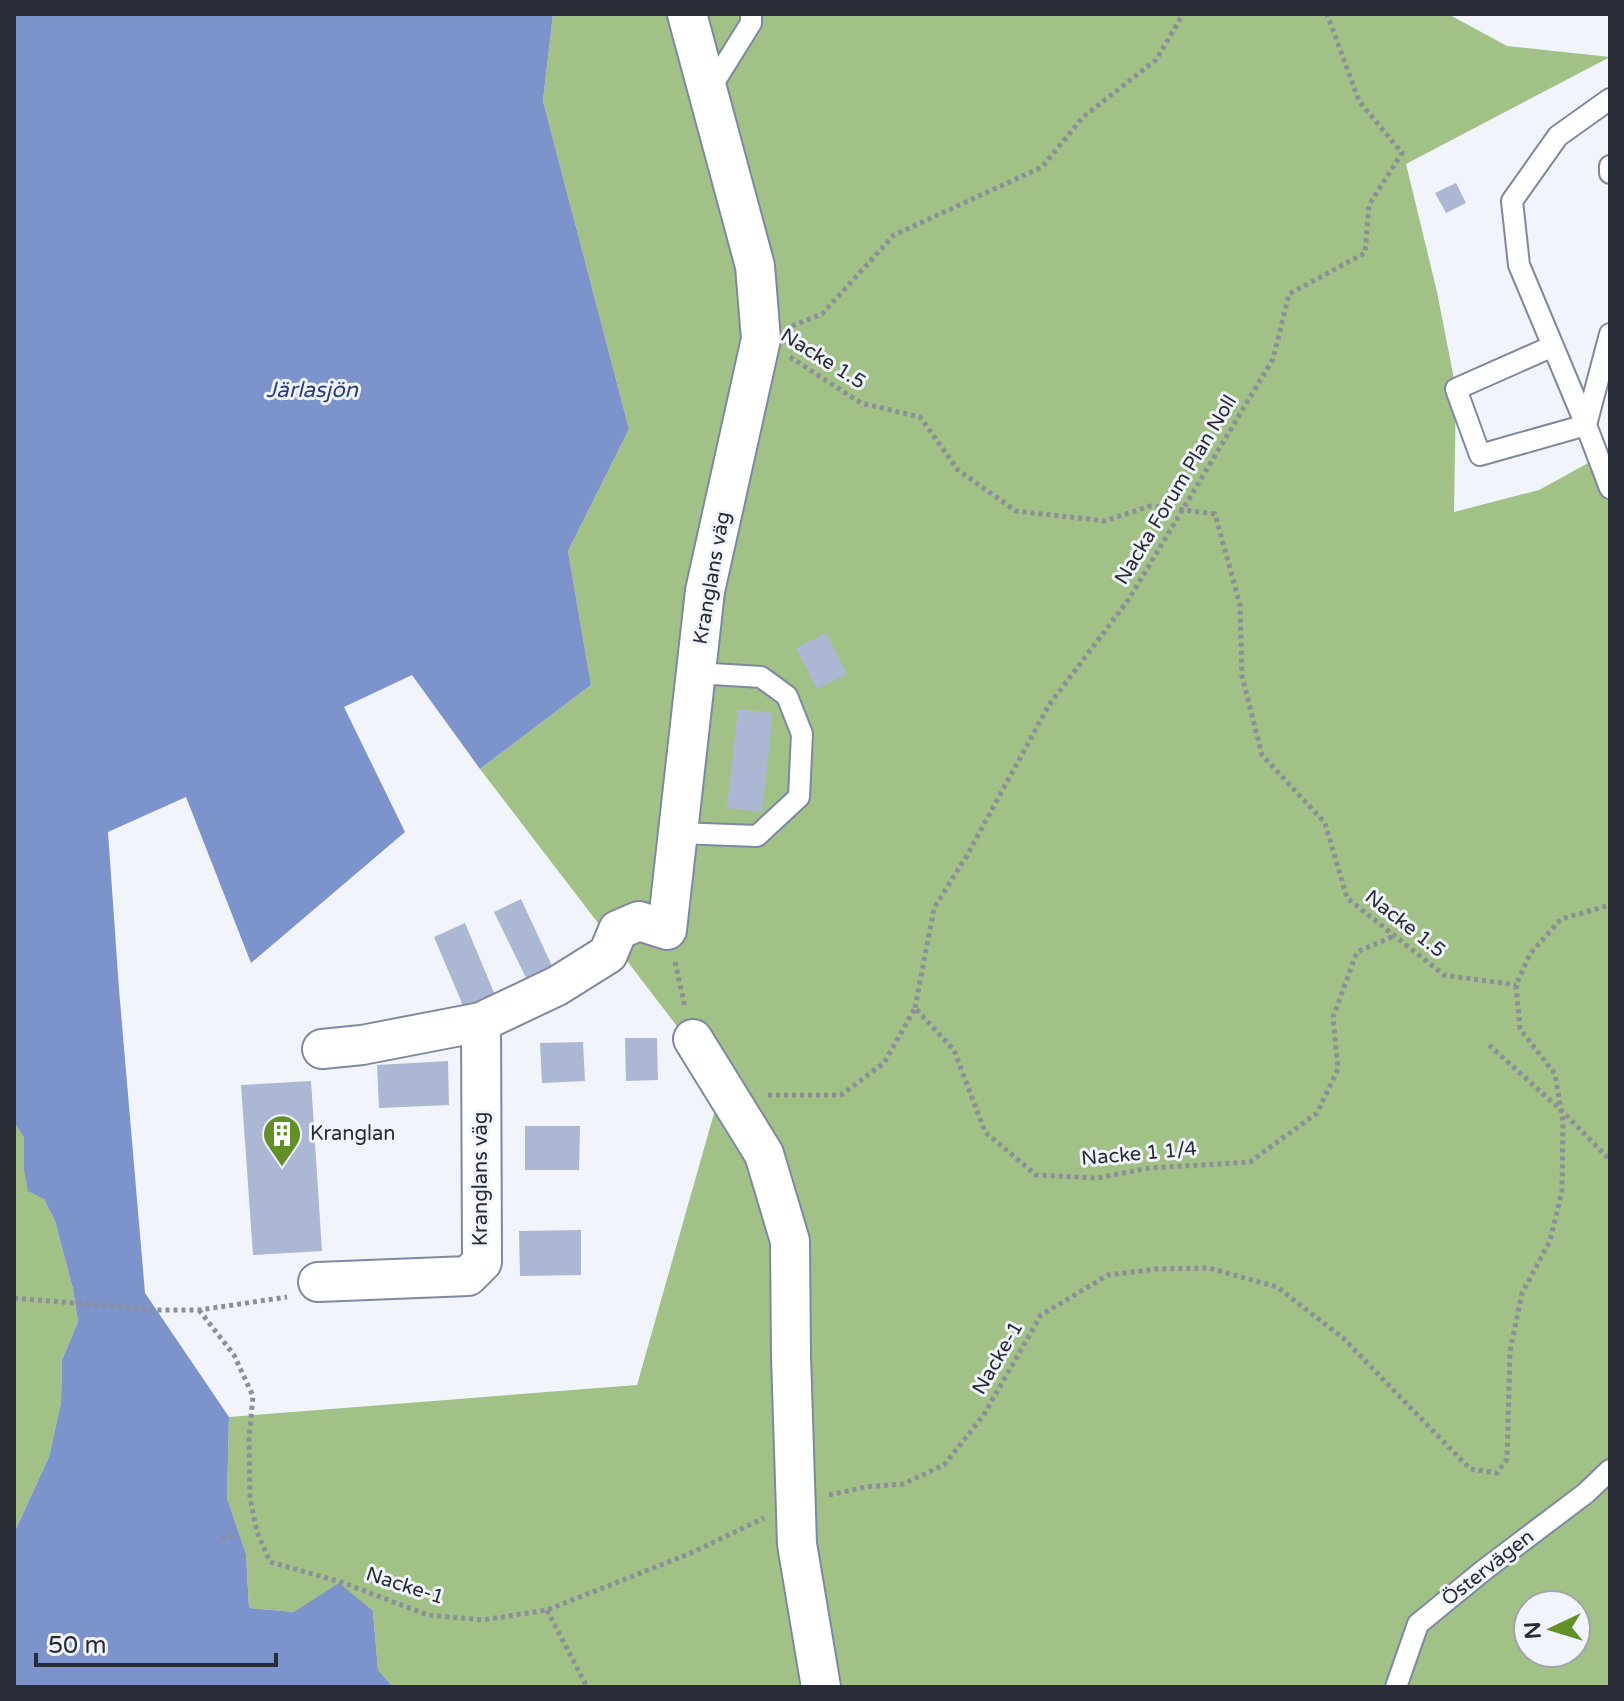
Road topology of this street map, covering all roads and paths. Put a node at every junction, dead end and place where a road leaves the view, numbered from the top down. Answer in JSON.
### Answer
{"nodes":[{"id":1,"x":687,"y":14,"type":"edge"},
{"id":2,"x":751,"y":14,"type":"edge"},
{"id":3,"x":1183,"y":14,"type":"edge"},
{"id":4,"x":1327,"y":14,"type":"edge"},
{"id":5,"x":708,"y":92,"type":"junction"},
{"id":6,"x":1610,"y":99,"type":"edge"},
{"id":7,"x":1610,"y":166,"type":"edge"},
{"id":8,"x":1610,"y":173,"type":"edge"},
{"id":9,"x":1610,"y":334,"type":"edge"},
{"id":10,"x":761,"y":339,"type":"junction"},
{"id":11,"x":1553,"y":346,"type":"junction"},
{"id":12,"x":1586,"y":425,"type":"junction"},
{"id":13,"x":1610,"y":488,"type":"edge"},
{"id":14,"x":1182,"y":510,"type":"junction"},
{"id":15,"x":696,"y":673,"type":"junction"},
{"id":16,"x":678,"y":833,"type":"junction"},
{"id":17,"x":1610,"y":905,"type":"edge"},
{"id":18,"x":667,"y":930,"type":"junction"},
{"id":19,"x":1395,"y":936,"type":"junction"},
{"id":20,"x":1516,"y":985,"type":"junction"},
{"id":21,"x":915,"y":1008,"type":"junction"},
{"id":22,"x":481,"y":1022,"type":"junction"},
{"id":23,"x":693,"y":1039,"type":"joint"},
{"id":24,"x":1489,"y":1045,"type":"dead end"},
{"id":25,"x":322,"y":1049,"type":"dead end"},
{"id":26,"x":728,"y":1095,"type":"junction"},
{"id":27,"x":1562,"y":1111,"type":"junction"},
{"id":28,"x":1610,"y":1160,"type":"edge"},
{"id":29,"x":318,"y":1282,"type":"joint"},
{"id":30,"x":14,"y":1298,"type":"edge"},
{"id":31,"x":199,"y":1310,"type":"junction"},
{"id":32,"x":1610,"y":1470,"type":"edge"},
{"id":33,"x":796,"y":1503,"type":"junction"},
{"id":34,"x":237,"y":1536,"type":"dead end"},
{"id":35,"x":221,"y":1538,"type":"dead end"},
{"id":36,"x":547,"y":1610,"type":"junction"},
{"id":37,"x":587,"y":1687,"type":"edge"},
{"id":38,"x":821,"y":1687,"type":"edge"},
{"id":39,"x":1396,"y":1687,"type":"edge"}],
"edges":[{"from":1,"to":5,"type":"street","name":"Kranglans väg"},
{"from":2,"to":5,"type":"lane"},
{"from":3,"to":10,"type":"path"},
{"from":4,"to":14,"type":"path","name":"Nacka Forum Plan Noll"},
{"from":5,"to":10,"type":"street","name":"Kranglans väg"},
{"from":6,"to":11,"type":"lane"},
{"from":7,"to":8,"type":"lane"},
{"from":9,"to":12,"type":"lane"},
{"from":10,"to":14,"type":"path","name":"Nacke 1.5"},
{"from":10,"to":15,"type":"street","name":"Kranglans väg"},
{"from":11,"to":12,"type":"lane"},
{"from":11,"to":12,"type":"lane"},
{"from":12,"to":13,"type":"lane"},
{"from":14,"to":19,"type":"path","name":"Nacke 1.5"},
{"from":14,"to":21,"type":"path","name":"Nacka Forum Plan Noll"},
{"from":15,"to":16,"type":"street","name":"Kranglans väg"},
{"from":15,"to":16,"type":"lane"},
{"from":16,"to":18,"type":"street","name":"Kranglans väg"},
{"from":17,"to":20,"type":"path"},
{"from":18,"to":22,"type":"street"},
{"from":18,"to":23,"type":"path"},
{"from":19,"to":20,"type":"path","name":"Nacke 1.5"},
{"from":19,"to":21,"type":"path","name":"Nacke 1 1/4"},
{"from":20,"to":27,"type":"path","name":"Nacke-1"},
{"from":21,"to":26,"type":"path"},
{"from":22,"to":25,"type":"street"},
{"from":22,"to":29,"type":"street","name":"Kranglans väg"},
{"from":23,"to":26,"type":"street"},
{"from":24,"to":27,"type":"path"},
{"from":26,"to":33,"type":"street"},
{"from":27,"to":28,"type":"path"},
{"from":27,"to":33,"type":"path","name":"Nacke-1"},
{"from":29,"to":31,"type":"path"},
{"from":30,"to":31,"type":"path"},
{"from":31,"to":36,"type":"path","name":"Nacke-1"},
{"from":32,"to":39,"type":"lane","name":"Östervägen"},
{"from":33,"to":36,"type":"path","name":"Nacke-1"},
{"from":33,"to":38,"type":"street"},
{"from":34,"to":35,"type":"path"},
{"from":36,"to":37,"type":"path"}]}
